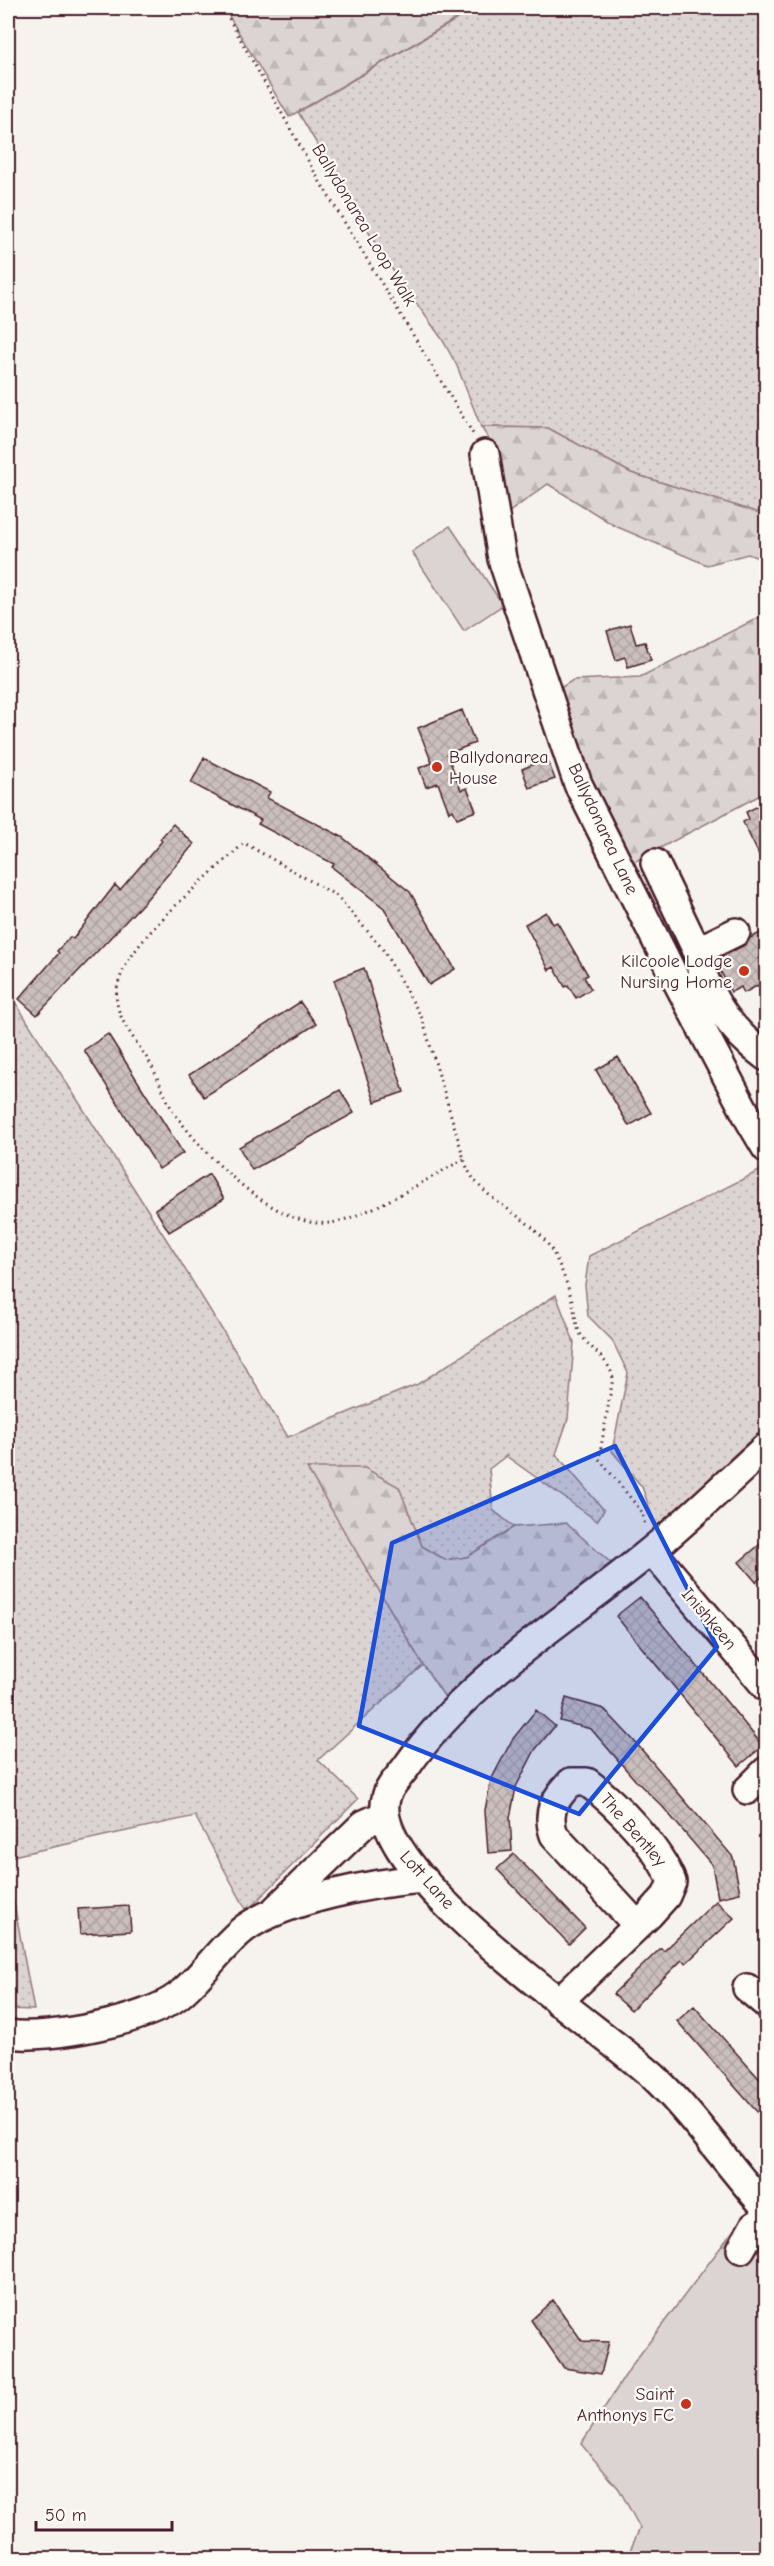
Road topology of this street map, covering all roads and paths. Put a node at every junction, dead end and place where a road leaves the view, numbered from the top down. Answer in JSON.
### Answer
{"nodes":[{"id":1,"x":223,"y":8,"type":"edge"},
{"id":2,"x":485,"y":454,"type":"joint"},
{"id":3,"x":655,"y":863,"type":"dead end"},
{"id":4,"x":736,"y":932,"type":"dead end"},
{"id":5,"x":697,"y":951,"type":"junction"},
{"id":6,"x":766,"y":1057,"type":"edge"},
{"id":7,"x":766,"y":1148,"type":"edge"},
{"id":8,"x":464,"y":1159,"type":"junction"},
{"id":9,"x":766,"y":1447,"type":"edge"},
{"id":10,"x":651,"y":1551,"type":"junction"},
{"id":11,"x":766,"y":1687,"type":"edge"},
{"id":12,"x":766,"y":1772,"type":"edge"},
{"id":13,"x":747,"y":1790,"type":"dead end"},
{"id":14,"x":384,"y":1815,"type":"junction"},
{"id":15,"x":424,"y":1879,"type":"junction"},
{"id":16,"x":270,"y":1914,"type":"junction"},
{"id":17,"x":637,"y":1925,"type":"junction"},
{"id":18,"x":558,"y":2002,"type":"junction"},
{"id":19,"x":8,"y":2034,"type":"edge"},
{"id":20,"x":766,"y":2208,"type":"edge"},
{"id":21,"x":766,"y":2219,"type":"edge"},
{"id":22,"x":741,"y":2249,"type":"dead end"}],
"edges":[{"from":1,"to":2,"type":"path","name":"Ballydonarea Loop Walk"},
{"from":2,"to":7,"type":"street","name":"Ballydonarea Lane"},
{"from":3,"to":5,"type":"street"},
{"from":4,"to":5,"type":"street"},
{"from":5,"to":6,"type":"street"},
{"from":8,"to":8,"type":"path"},
{"from":8,"to":10,"type":"path"},
{"from":9,"to":10,"type":"street"},
{"from":10,"to":11,"type":"street","name":"Inishkeen"},
{"from":10,"to":14,"type":"street"},
{"from":12,"to":13,"type":"street"},
{"from":14,"to":15,"type":"street","name":"Lott Lane"},
{"from":14,"to":16,"type":"street"},
{"from":15,"to":16,"type":"street"},
{"from":15,"to":18,"type":"street","name":"Lott Lane"},
{"from":16,"to":19,"type":"street"},
{"from":17,"to":17,"type":"street","name":"The Bentley"},
{"from":17,"to":18,"type":"street","name":"The Bentley"},
{"from":18,"to":20,"type":"street","name":"Lott Lane"},
{"from":21,"to":22,"type":"street"}]}
